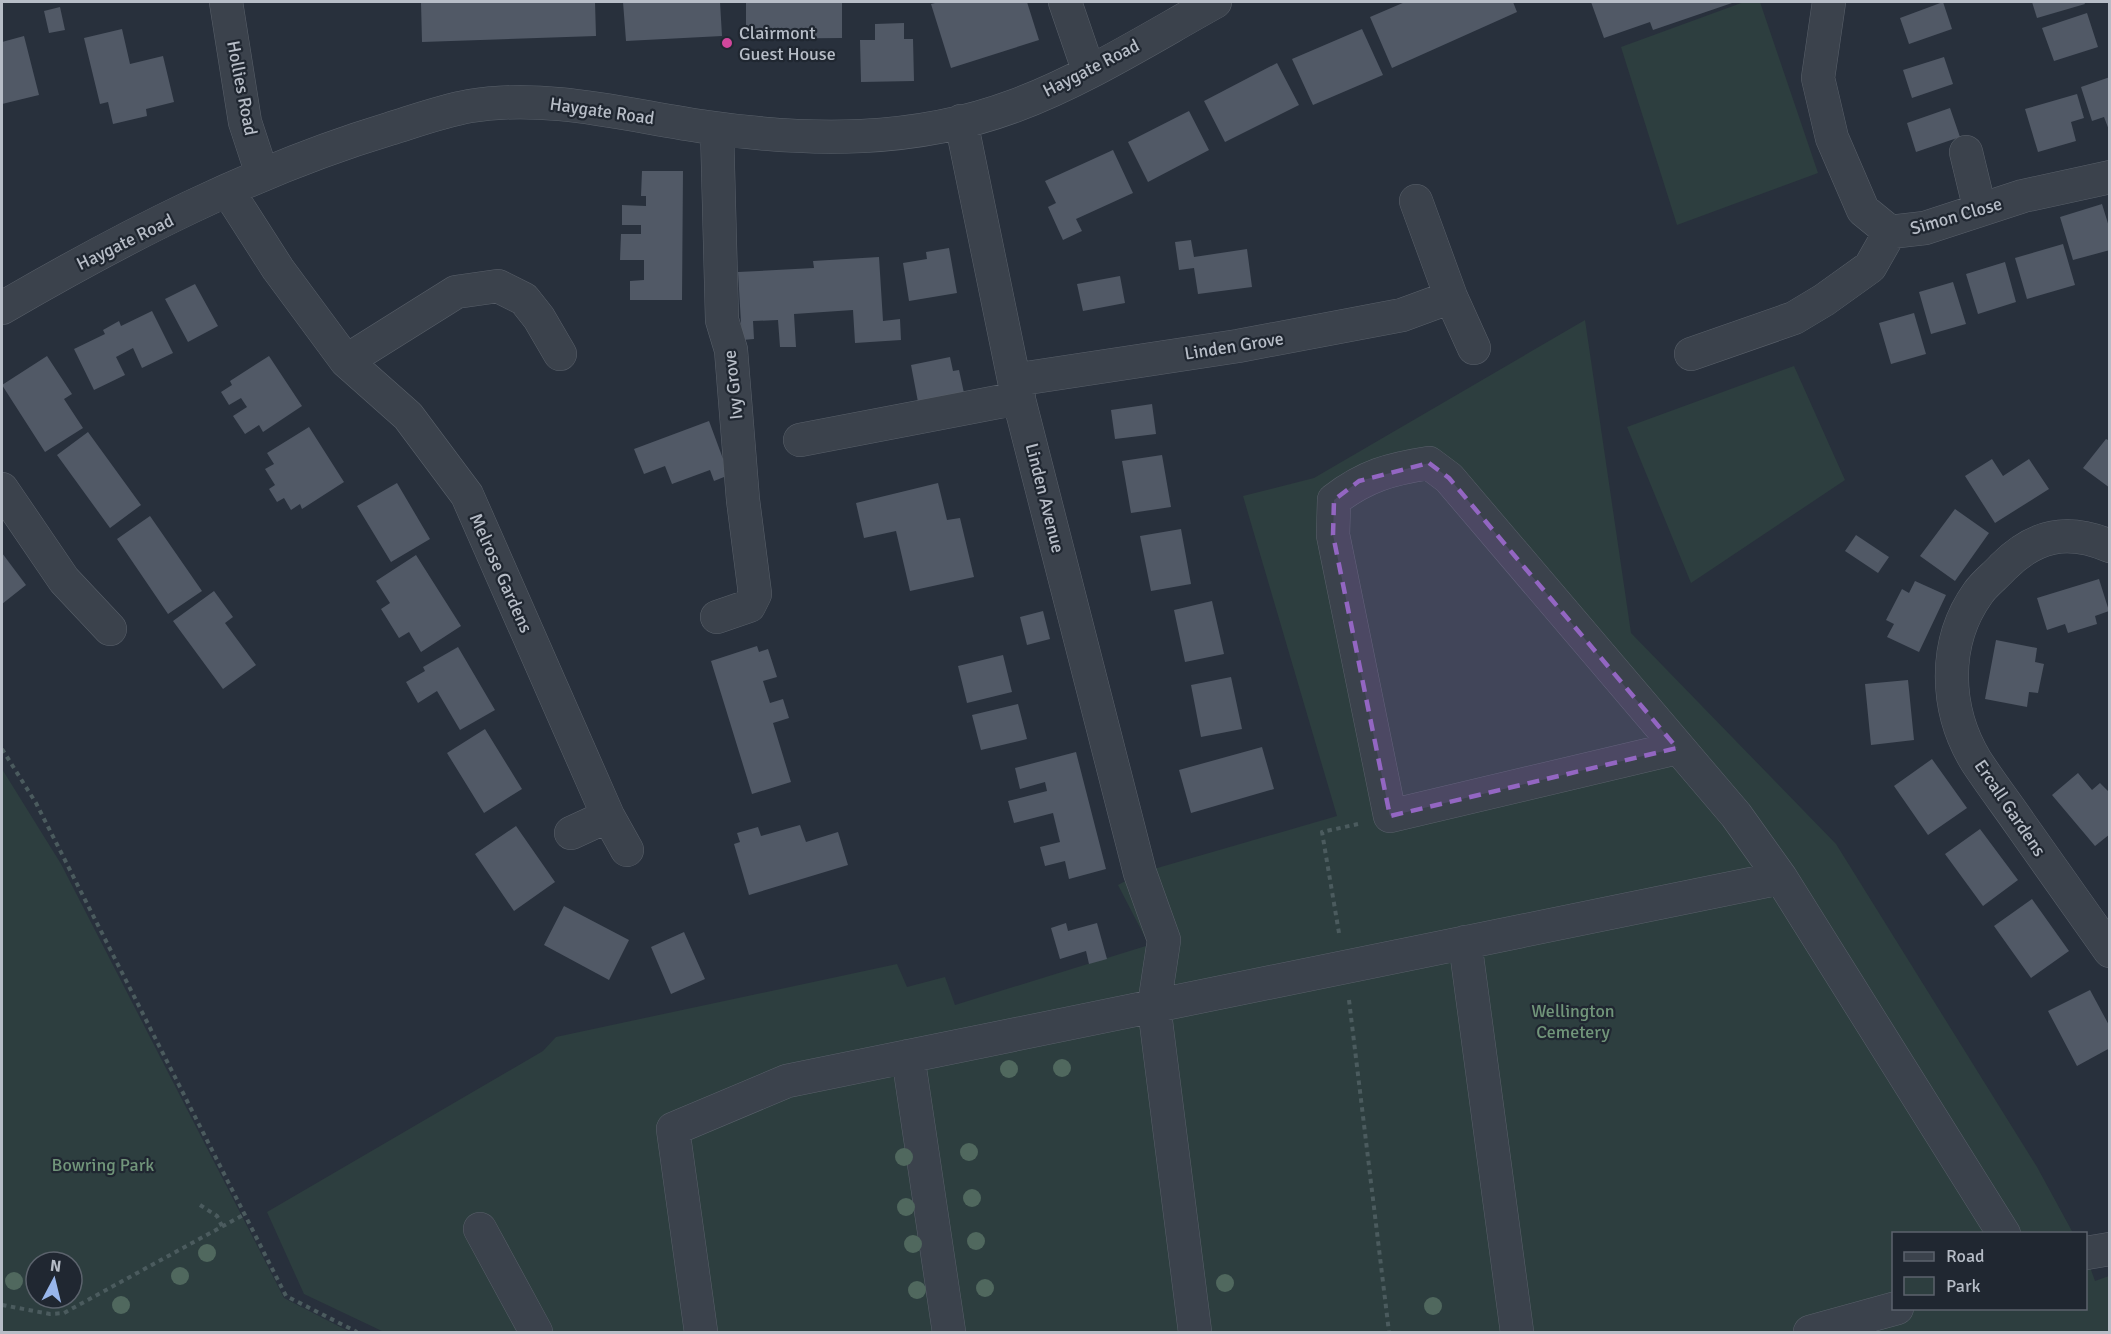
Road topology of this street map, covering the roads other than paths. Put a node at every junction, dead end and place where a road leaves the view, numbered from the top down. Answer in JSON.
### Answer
{"nodes":[{"id":1,"x":226,"y":2,"type":"edge"},
{"id":2,"x":1065,"y":2,"type":"edge"},
{"id":3,"x":1215,"y":2,"type":"edge"},
{"id":4,"x":1829,"y":2,"type":"edge"},
{"id":5,"x":1089,"y":72,"type":"junction"},
{"id":6,"x":961,"y":121,"type":"junction"},
{"id":7,"x":717,"y":129,"type":"junction"},
{"id":8,"x":1966,"y":152,"type":"dead end"},
{"id":9,"x":262,"y":174,"type":"junction"},
{"id":10,"x":2109,"y":177,"type":"edge"},
{"id":11,"x":228,"y":191,"type":"junction"},
{"id":12,"x":1416,"y":201,"type":"dead end"},
{"id":13,"x":1980,"y":210,"type":"junction"},
{"id":14,"x":1890,"y":232,"type":"junction"},
{"id":15,"x":1451,"y":297,"type":"junction"},
{"id":16,"x":2,"y":308,"type":"edge"},
{"id":17,"x":1474,"y":348,"type":"dead end"},
{"id":18,"x":560,"y":354,"type":"dead end"},
{"id":19,"x":1690,"y":354,"type":"dead end"},
{"id":20,"x":346,"y":361,"type":"junction"},
{"id":21,"x":1017,"y":389,"type":"junction"},
{"id":22,"x":800,"y":440,"type":"dead end"},
{"id":23,"x":2,"y":489,"type":"edge"},
{"id":24,"x":2109,"y":546,"type":"edge"},
{"id":25,"x":717,"y":617,"type":"dead end"},
{"id":26,"x":110,"y":629,"type":"dead end"},
{"id":27,"x":1677,"y":748,"type":"junction"},
{"id":28,"x":608,"y":816,"type":"junction"},
{"id":29,"x":571,"y":833,"type":"dead end"},
{"id":30,"x":627,"y":850,"type":"dead end"},
{"id":31,"x":1781,"y":878,"type":"junction"},
{"id":32,"x":1465,"y":942,"type":"junction"},
{"id":33,"x":2109,"y":951,"type":"edge"},
{"id":34,"x":1154,"y":1006,"type":"junction"},
{"id":35,"x":908,"y":1056,"type":"junction"},
{"id":36,"x":480,"y":1229,"type":"dead end"},
{"id":37,"x":2003,"y":1232,"type":"edge"},
{"id":38,"x":2109,"y":1248,"type":"edge"},
{"id":39,"x":2087,"y":1253,"type":"edge"},
{"id":40,"x":1892,"y":1309,"type":"edge"},
{"id":41,"x":536,"y":1332,"type":"edge"},
{"id":42,"x":701,"y":1332,"type":"edge"},
{"id":43,"x":950,"y":1332,"type":"edge"},
{"id":44,"x":1195,"y":1332,"type":"edge"},
{"id":45,"x":1517,"y":1332,"type":"edge"},
{"id":46,"x":1810,"y":1332,"type":"edge"}],
"edges":[{"from":1,"to":9,"type":"street","name":"Hollies Road"},
{"from":2,"to":5,"type":"street"},
{"from":3,"to":5,"type":"street","name":"Haygate Road"},
{"from":4,"to":14,"type":"street","name":"Simon Close"},
{"from":5,"to":6,"type":"street","name":"Haygate Road"},
{"from":6,"to":7,"type":"street","name":"Haygate Road"},
{"from":6,"to":21,"type":"street","name":"Linden Avenue"},
{"from":7,"to":9,"type":"street","name":"Haygate Road"},
{"from":7,"to":25,"type":"street","name":"Ivy Grove"},
{"from":8,"to":13,"type":"street"},
{"from":9,"to":11,"type":"street","name":"Haygate Road"},
{"from":10,"to":13,"type":"street","name":"Simon Close"},
{"from":11,"to":16,"type":"street","name":"Haygate Road"},
{"from":11,"to":20,"type":"street","name":"Melrose Gardens"},
{"from":12,"to":15,"type":"street"},
{"from":13,"to":14,"type":"street","name":"Simon Close"},
{"from":14,"to":19,"type":"street"},
{"from":15,"to":17,"type":"street"},
{"from":15,"to":21,"type":"street","name":"Linden Grove"},
{"from":18,"to":20,"type":"street"},
{"from":20,"to":28,"type":"street","name":"Melrose Gardens"},
{"from":21,"to":22,"type":"street","name":"Linden Grove"},
{"from":21,"to":34,"type":"street","name":"Linden Avenue"},
{"from":23,"to":26,"type":"street"},
{"from":24,"to":33,"type":"street","name":"Ercall Gardens"},
{"from":27,"to":27,"type":"street"},
{"from":27,"to":31,"type":"street"},
{"from":28,"to":29,"type":"street"},
{"from":28,"to":30,"type":"street","name":"Melrose Gardens"},
{"from":31,"to":32,"type":"street"},
{"from":31,"to":37,"type":"street"},
{"from":32,"to":34,"type":"street"},
{"from":32,"to":45,"type":"street"},
{"from":34,"to":35,"type":"street"},
{"from":34,"to":44,"type":"street","name":"Linden Avenue"},
{"from":35,"to":42,"type":"street"},
{"from":35,"to":43,"type":"street"},
{"from":36,"to":41,"type":"street"},
{"from":38,"to":39,"type":"street"},
{"from":40,"to":46,"type":"street"}]}
